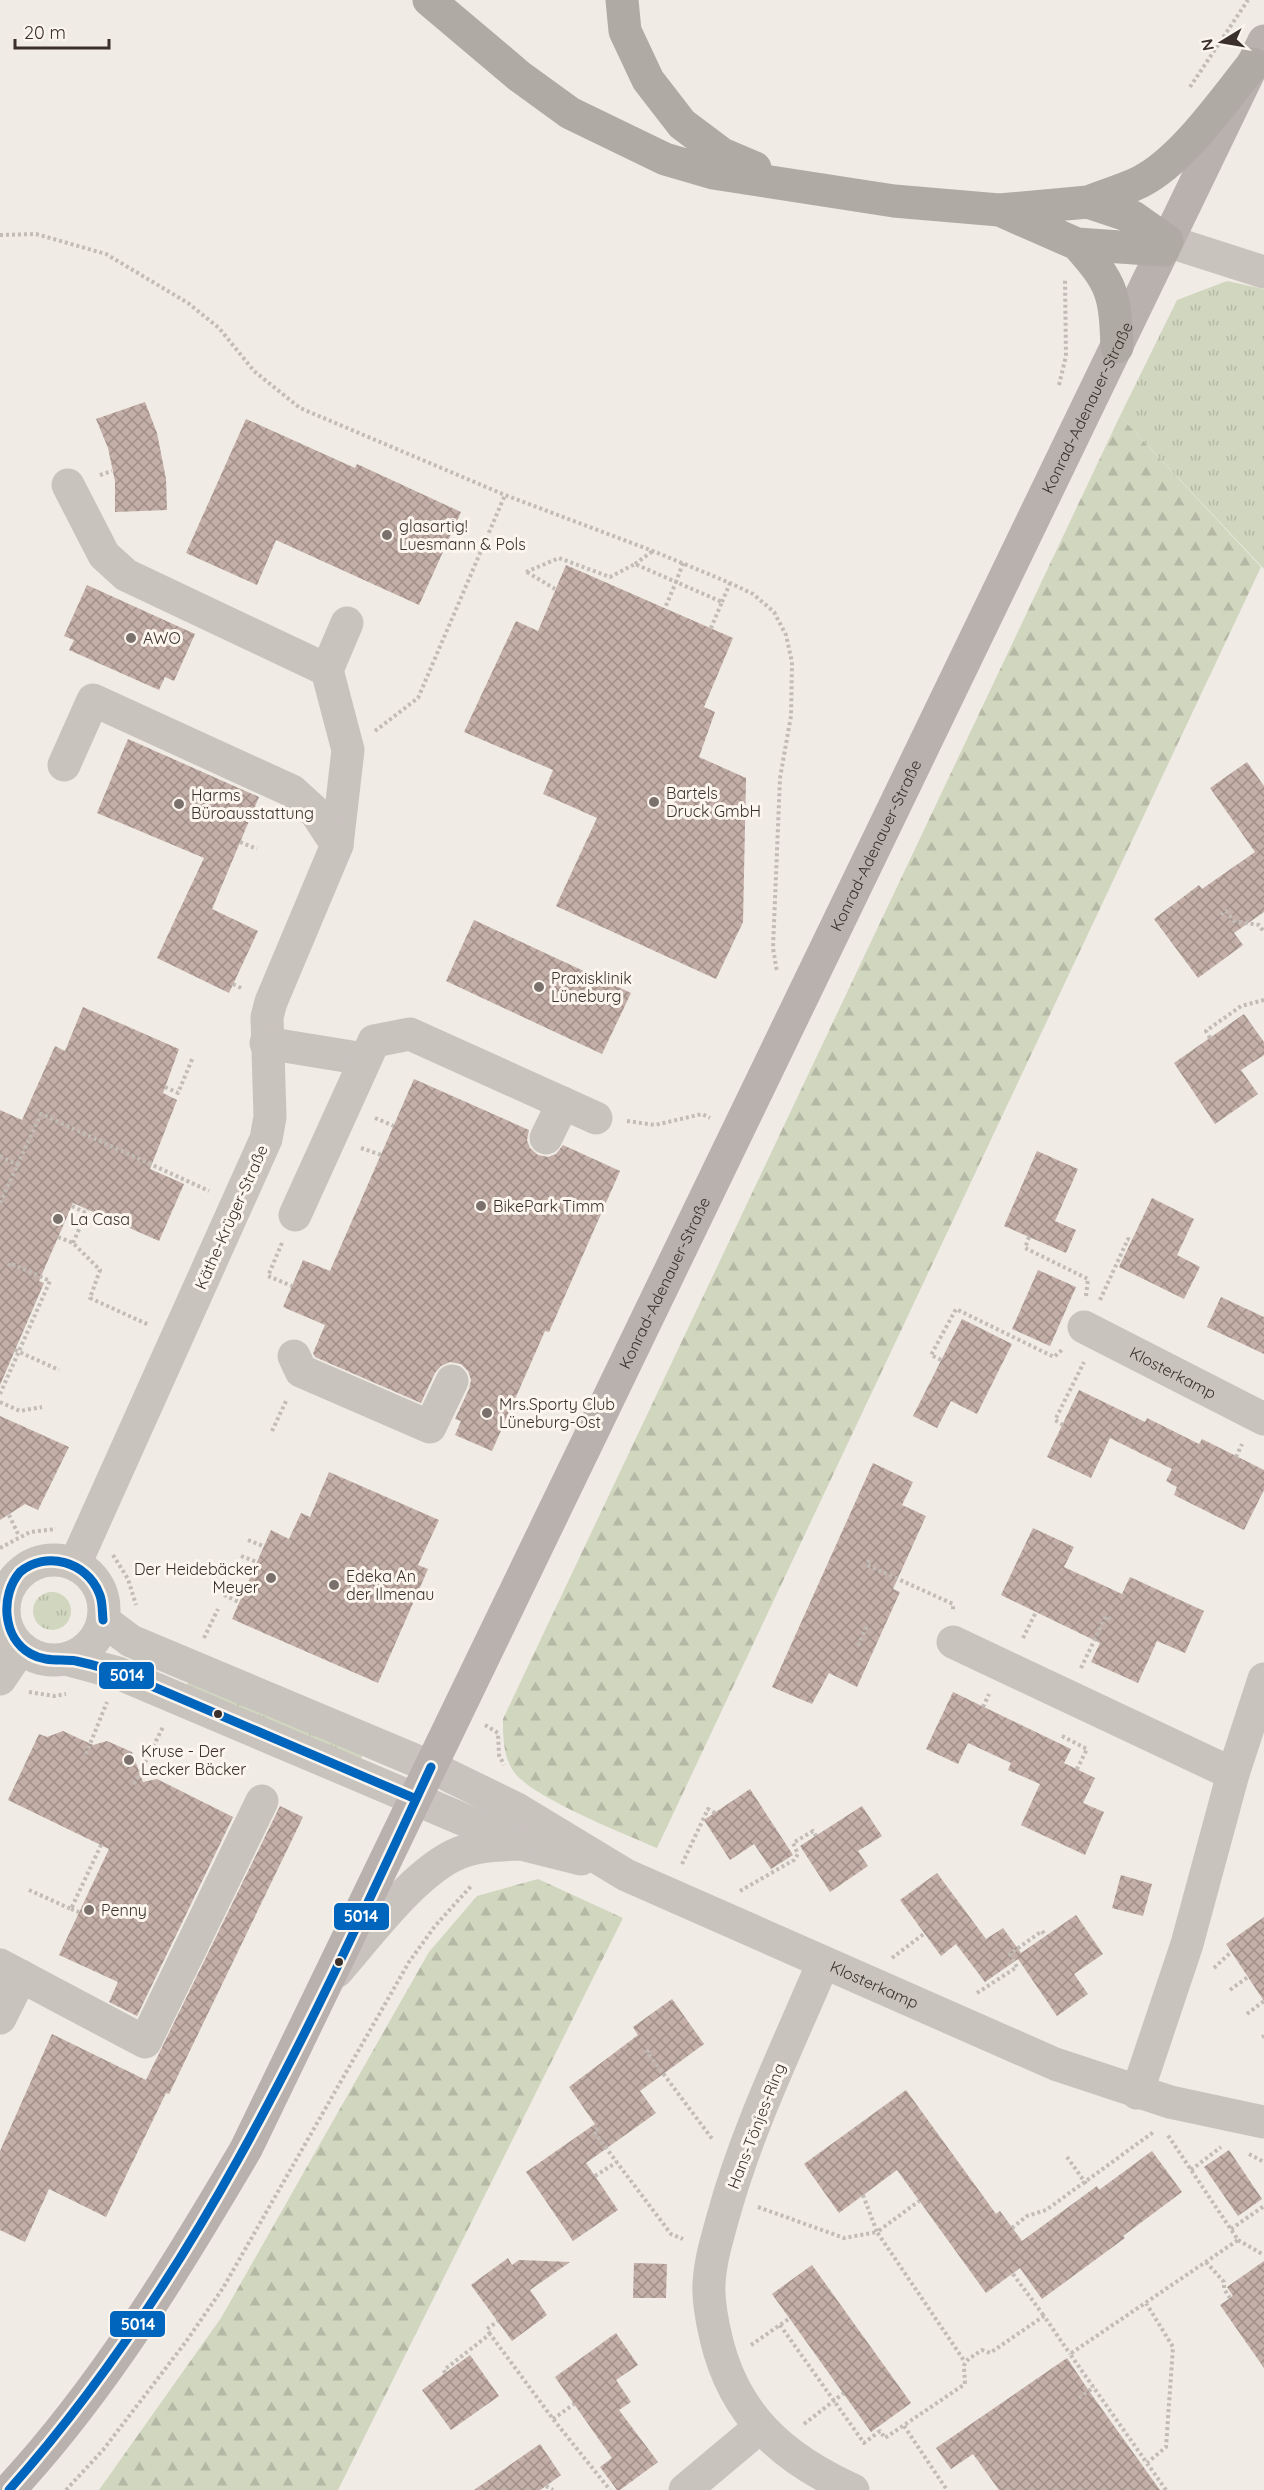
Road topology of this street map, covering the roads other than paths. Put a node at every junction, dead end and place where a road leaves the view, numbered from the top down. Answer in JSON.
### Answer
{"nodes":[{"id":1,"x":429,"y":0,"type":"edge"},
{"id":2,"x":622,"y":0,"type":"edge"},
{"id":3,"x":1258,"y":52,"type":"edge"},
{"id":4,"x":793,"y":184,"type":"junction"},
{"id":5,"x":1088,"y":202,"type":"junction"},
{"id":6,"x":999,"y":210,"type":"junction"},
{"id":7,"x":1077,"y":244,"type":"junction"},
{"id":8,"x":1165,"y":245,"type":"junction"},
{"id":9,"x":1264,"y":272,"type":"edge"},
{"id":10,"x":1118,"y":347,"type":"junction"},
{"id":11,"x":68,"y":485,"type":"dead end"},
{"id":12,"x":347,"y":623,"type":"dead end"},
{"id":13,"x":327,"y":670,"type":"junction"},
{"id":14,"x":64,"y":765,"type":"dead end"},
{"id":15,"x":337,"y":845,"type":"junction"},
{"id":16,"x":266,"y":1043,"type":"junction"},
{"id":17,"x":364,"y":1059,"type":"junction"},
{"id":18,"x":563,"y":1103,"type":"junction"},
{"id":19,"x":596,"y":1118,"type":"road end"},
{"id":20,"x":546,"y":1138,"type":"dead end"},
{"id":21,"x":295,"y":1215,"type":"dead end"},
{"id":22,"x":1089,"y":1329,"type":"road end"},
{"id":23,"x":294,"y":1356,"type":"dead end"},
{"id":24,"x":452,"y":1381,"type":"dead end"},
{"id":25,"x":1264,"y":1419,"type":"edge"},
{"id":26,"x":75,"y":1564,"type":"junction"},
{"id":27,"x":4,"y":1587,"type":"edge"},
{"id":28,"x":103,"y":1620,"type":"junction"},
{"id":29,"x":953,"y":1642,"type":"road end"},
{"id":30,"x":21,"y":1648,"type":"junction"},
{"id":31,"x":66,"y":1659,"type":"junction"},
{"id":32,"x":0,"y":1678,"type":"edge"},
{"id":33,"x":1264,"y":1679,"type":"edge"},
{"id":34,"x":431,"y":1767,"type":"junction"},
{"id":35,"x":1233,"y":1774,"type":"junction"},
{"id":36,"x":416,"y":1799,"type":"junction"},
{"id":37,"x":262,"y":1801,"type":"dead end"},
{"id":38,"x":521,"y":1844,"type":"junction"},
{"id":39,"x":614,"y":1867,"type":"junction"},
{"id":40,"x":823,"y":1963,"type":"junction"},
{"id":41,"x":11,"y":1971,"type":"edge"},
{"id":42,"x":328,"y":1980,"type":"junction"},
{"id":43,"x":0,"y":2018,"type":"edge"},
{"id":44,"x":1137,"y":2092,"type":"junction"},
{"id":45,"x":1264,"y":2122,"type":"edge"},
{"id":46,"x":769,"y":2436,"type":"junction"},
{"id":47,"x":9,"y":2490,"type":"edge"},
{"id":48,"x":685,"y":2490,"type":"edge"},
{"id":49,"x":852,"y":2490,"type":"edge"}],
"edges":[{"from":1,"to":4,"type":"highway"},
{"from":2,"to":4,"type":"highway"},
{"from":3,"to":5,"type":"highway"},
{"from":3,"to":8,"type":"main road","name":"Konrad-Adenauer-Straße"},
{"from":4,"to":6,"type":"highway"},
{"from":5,"to":6,"type":"highway"},
{"from":5,"to":8,"type":"highway"},
{"from":6,"to":7,"type":"highway"},
{"from":7,"to":8,"type":"highway"},
{"from":7,"to":10,"type":"highway"},
{"from":8,"to":9,"type":"street"},
{"from":8,"to":10,"type":"main road","name":"Konrad-Adenauer-Straße"},
{"from":10,"to":34,"type":"main road","name":"Konrad-Adenauer-Straße"},
{"from":11,"to":13,"type":"street"},
{"from":12,"to":13,"type":"street"},
{"from":13,"to":15,"type":"street","name":"Käthe-Krüger-Straße"},
{"from":14,"to":15,"type":"street"},
{"from":15,"to":16,"type":"street","name":"Käthe-Krüger-Straße"},
{"from":16,"to":17,"type":"street"},
{"from":16,"to":26,"type":"street","name":"Käthe-Krüger-Straße"},
{"from":17,"to":18,"type":"street"},
{"from":17,"to":21,"type":"street"},
{"from":18,"to":19,"type":"street"},
{"from":18,"to":20,"type":"street"},
{"from":22,"to":25,"type":"street","name":"Klosterkamp"},
{"from":23,"to":24,"type":"street"},
{"from":26,"to":27,"type":"street"},
{"from":26,"to":28,"type":"street"},
{"from":27,"to":30,"type":"street"},
{"from":28,"to":31,"type":"street"},
{"from":28,"to":34,"type":"street","name":"Klosterkamp"},
{"from":29,"to":35,"type":"street"},
{"from":30,"to":31,"type":"street"},
{"from":30,"to":32,"type":"street"},
{"from":31,"to":36,"type":"street","name":"Klosterkamp"},
{"from":33,"to":35,"type":"street"},
{"from":34,"to":36,"type":"main road","name":"Konrad-Adenauer-Straße"},
{"from":34,"to":39,"type":"street","name":"Klosterkamp"},
{"from":35,"to":44,"type":"street"},
{"from":36,"to":38,"type":"street","name":"Klosterkamp"},
{"from":36,"to":42,"type":"main road","name":"Konrad-Adenauer-Straße"},
{"from":37,"to":41,"type":"street"},
{"from":38,"to":39,"type":"street","name":"Klosterkamp"},
{"from":38,"to":42,"type":"street","name":"Klosterkamp"},
{"from":39,"to":40,"type":"street","name":"Klosterkamp"},
{"from":40,"to":44,"type":"street","name":"Klosterkamp"},
{"from":40,"to":46,"type":"street","name":"Hans-Tönjes-Ring"},
{"from":41,"to":43,"type":"street"},
{"from":42,"to":47,"type":"main road","name":"Konrad-Adenauer-Straße"},
{"from":44,"to":45,"type":"street","name":"Klosterkamp"},
{"from":46,"to":48,"type":"street"},
{"from":46,"to":49,"type":"street","name":"Hans-Tönjes-Ring"}]}
